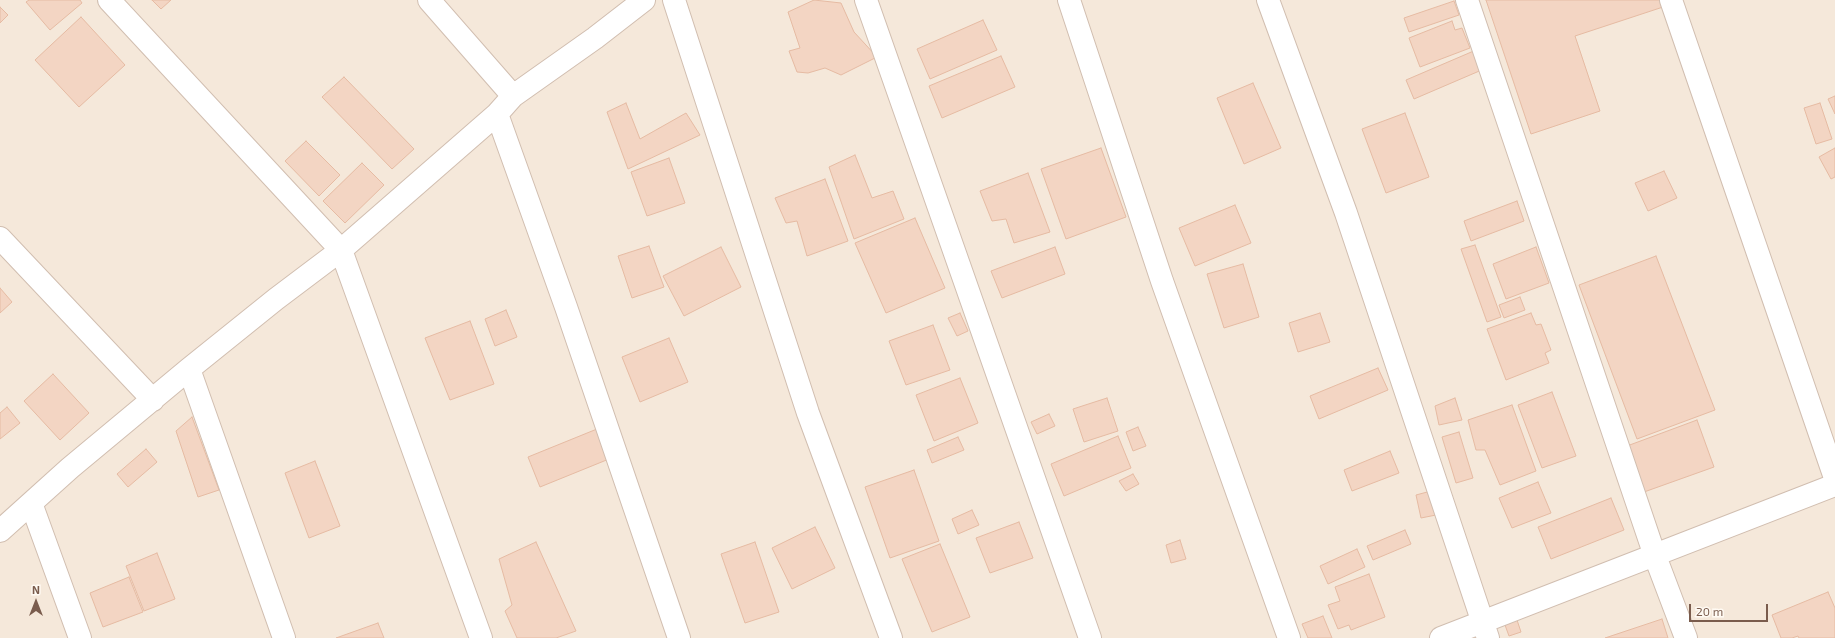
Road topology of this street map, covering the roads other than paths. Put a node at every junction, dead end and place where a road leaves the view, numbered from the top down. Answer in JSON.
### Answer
{"nodes":[{"id":1,"x":109,"y":0,"type":"edge"},
{"id":2,"x":429,"y":0,"type":"edge"},
{"id":3,"x":644,"y":0,"type":"edge"},
{"id":4,"x":674,"y":0,"type":"edge"},
{"id":5,"x":866,"y":0,"type":"edge"},
{"id":6,"x":1069,"y":0,"type":"edge"},
{"id":7,"x":1268,"y":0,"type":"edge"},
{"id":8,"x":1467,"y":0,"type":"edge"},
{"id":9,"x":1671,"y":0,"type":"edge"},
{"id":10,"x":513,"y":96,"type":"junction"},
{"id":11,"x":497,"y":114,"type":"junction"},
{"id":12,"x":0,"y":238,"type":"edge"},
{"id":13,"x":340,"y":250,"type":"junction"},
{"id":14,"x":189,"y":369,"type":"junction"},
{"id":15,"x":153,"y":400,"type":"junction"},
{"id":16,"x":1835,"y":478,"type":"edge"},
{"id":17,"x":1835,"y":485,"type":"edge"},
{"id":18,"x":31,"y":503,"type":"junction"},
{"id":19,"x":0,"y":531,"type":"edge"},
{"id":20,"x":1655,"y":556,"type":"junction"},
{"id":21,"x":1485,"y":630,"type":"edge"},
{"id":22,"x":80,"y":638,"type":"edge"},
{"id":23,"x":284,"y":638,"type":"edge"},
{"id":24,"x":481,"y":638,"type":"edge"},
{"id":25,"x":679,"y":638,"type":"edge"},
{"id":26,"x":891,"y":638,"type":"edge"},
{"id":27,"x":1090,"y":638,"type":"edge"},
{"id":28,"x":1289,"y":638,"type":"edge"},
{"id":29,"x":1441,"y":638,"type":"edge"},
{"id":30,"x":1686,"y":638,"type":"edge"}],
"edges":[{"from":1,"to":13,"type":"street"},
{"from":2,"to":10,"type":"street"},
{"from":3,"to":10,"type":"street"},
{"from":4,"to":26,"type":"street"},
{"from":5,"to":27,"type":"street"},
{"from":6,"to":28,"type":"street"},
{"from":7,"to":21,"type":"street"},
{"from":8,"to":20,"type":"street"},
{"from":9,"to":16,"type":"street"},
{"from":10,"to":11,"type":"street"},
{"from":11,"to":13,"type":"street"},
{"from":11,"to":25,"type":"street"},
{"from":12,"to":15,"type":"street"},
{"from":13,"to":14,"type":"street"},
{"from":13,"to":24,"type":"street"},
{"from":14,"to":15,"type":"street"},
{"from":14,"to":23,"type":"street"},
{"from":15,"to":18,"type":"street"},
{"from":17,"to":20,"type":"street"},
{"from":18,"to":19,"type":"street"},
{"from":18,"to":22,"type":"street"},
{"from":20,"to":21,"type":"street"},
{"from":20,"to":30,"type":"street"},
{"from":21,"to":29,"type":"street"}]}
